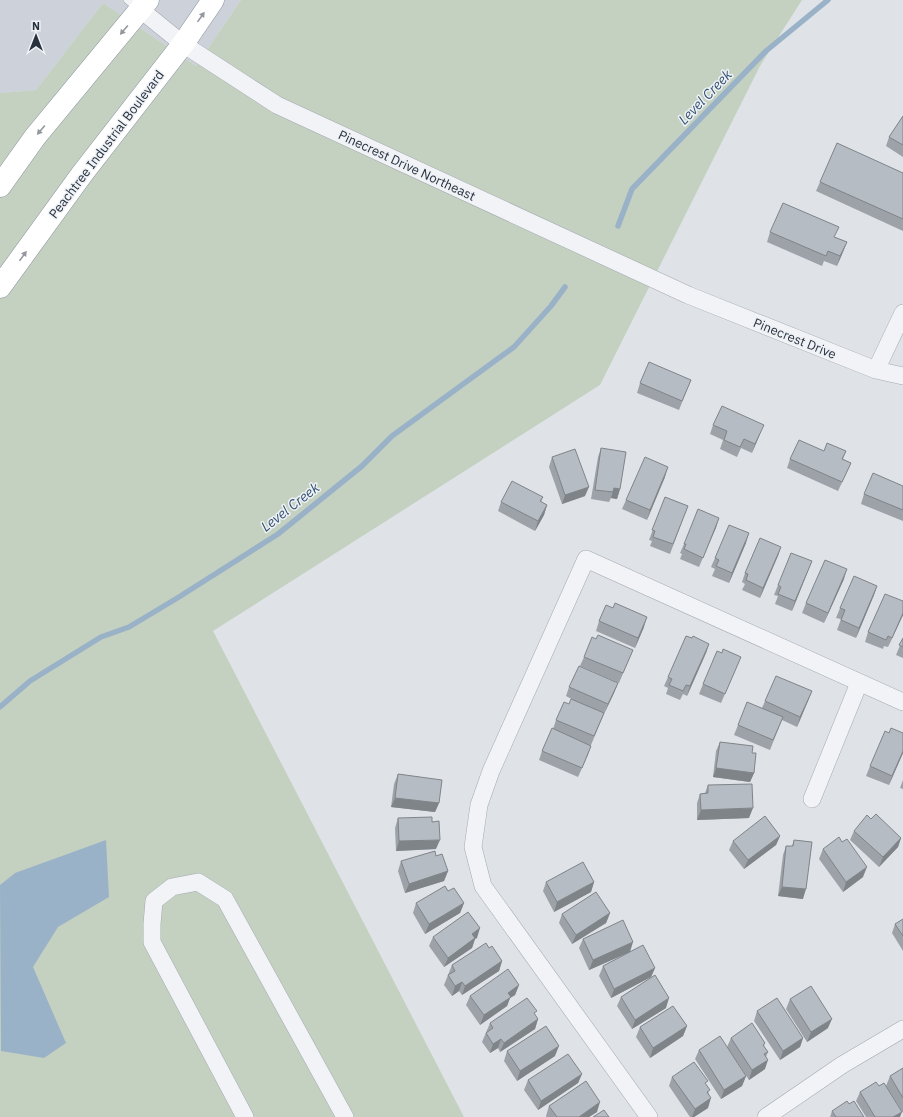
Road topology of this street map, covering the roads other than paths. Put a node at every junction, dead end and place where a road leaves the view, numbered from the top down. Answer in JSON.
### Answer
{"nodes":[{"id":1,"x":213,"y":0,"type":"edge"},
{"id":2,"x":139,"y":3,"type":"edge"},
{"id":3,"x":183,"y":44,"type":"junction"},
{"id":4,"x":0,"y":186,"type":"edge"},
{"id":5,"x":0,"y":288,"type":"edge"},
{"id":6,"x":688,"y":295,"type":"joint"},
{"id":7,"x":903,"y":313,"type":"edge"},
{"id":8,"x":876,"y":370,"type":"junction"},
{"id":9,"x":903,"y":376,"type":"edge"},
{"id":10,"x":860,"y":683,"type":"junction"},
{"id":11,"x":903,"y":702,"type":"edge"},
{"id":12,"x":812,"y":799,"type":"dead end"},
{"id":13,"x":903,"y":1029,"type":"edge"},
{"id":14,"x":245,"y":1117,"type":"edge"},
{"id":15,"x":345,"y":1117,"type":"edge"},
{"id":16,"x":649,"y":1117,"type":"edge"},
{"id":17,"x":766,"y":1117,"type":"edge"}],
"edges":[{"from":3,"to":1,"type":"highway","name":"Peachtree Industrial Boulevard","one_way":true},
{"from":2,"to":3,"type":"street","name":"Pinecrest Drive Northeast"},
{"from":2,"to":4,"type":"highway","one_way":true},
{"from":5,"to":3,"type":"highway","name":"Peachtree Industrial Boulevard","one_way":true},
{"from":3,"to":6,"type":"street","name":"Pinecrest Drive Northeast"},
{"from":6,"to":8,"type":"street","name":"Pinecrest Drive"},
{"from":7,"to":8,"type":"street"},
{"from":8,"to":9,"type":"street","name":"Pinecrest Drive"},
{"from":10,"to":11,"type":"street"},
{"from":10,"to":12,"type":"street"},
{"from":10,"to":16,"type":"street"},
{"from":13,"to":17,"type":"street"},
{"from":14,"to":15,"type":"street"}]}
